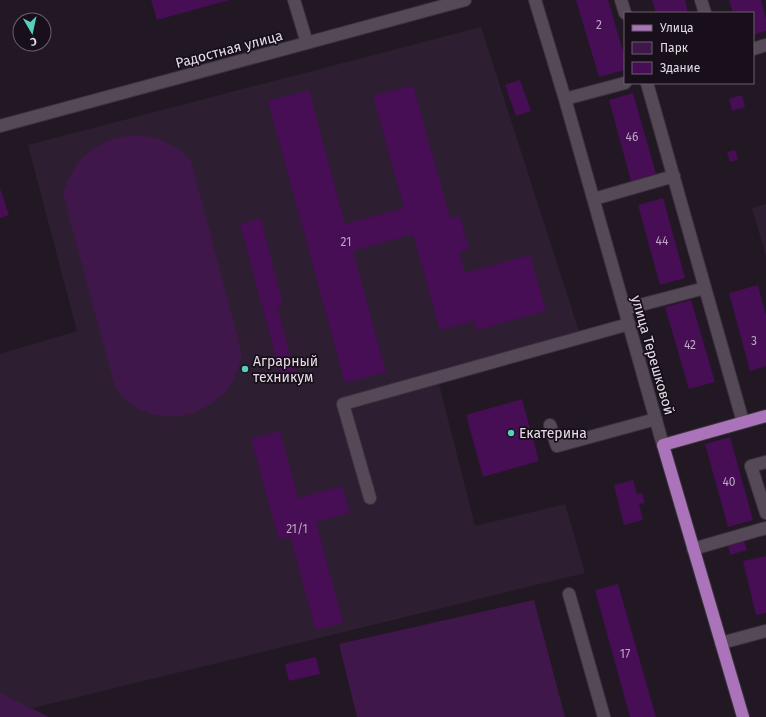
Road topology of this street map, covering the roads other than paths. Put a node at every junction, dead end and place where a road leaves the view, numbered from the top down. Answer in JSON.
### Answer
{"nodes":[{"id":1,"x":294,"y":0,"type":"edge"},
{"id":2,"x":465,"y":0,"type":"edge"},
{"id":3,"x":535,"y":0,"type":"edge"},
{"id":4,"x":621,"y":0,"type":"edge"},
{"id":5,"x":701,"y":0,"type":"edge"},
{"id":6,"x":625,"y":12,"type":"edge"},
{"id":7,"x":705,"y":12,"type":"edge"},
{"id":8,"x":307,"y":43,"type":"junction"},
{"id":9,"x":766,"y":45,"type":"edge"},
{"id":10,"x":754,"y":49,"type":"edge"},
{"id":11,"x":624,"y":83,"type":"edge"},
{"id":12,"x":646,"y":84,"type":"edge"},
{"id":13,"x":565,"y":99,"type":"junction"},
{"id":14,"x":0,"y":126,"type":"edge"},
{"id":15,"x":674,"y":176,"type":"junction"},
{"id":16,"x":594,"y":199,"type":"junction"},
{"id":17,"x":705,"y":288,"type":"junction"},
{"id":18,"x":625,"y":310,"type":"junction"},
{"id":19,"x":629,"y":324,"type":"junction"},
{"id":20,"x":766,"y":416,"type":"edge"},
{"id":21,"x":656,"y":419,"type":"junction"},
{"id":22,"x":743,"y":422,"type":"junction"},
{"id":23,"x":550,"y":425,"type":"dead end"},
{"id":24,"x":663,"y":445,"type":"junction"},
{"id":25,"x":766,"y":462,"type":"edge"},
{"id":26,"x":370,"y":498,"type":"dead end"},
{"id":27,"x":766,"y":512,"type":"edge"},
{"id":28,"x":766,"y":528,"type":"edge"},
{"id":29,"x":693,"y":549,"type":"junction"},
{"id":30,"x":569,"y":594,"type":"dead end"},
{"id":31,"x":766,"y":632,"type":"edge"},
{"id":32,"x":721,"y":643,"type":"junction"},
{"id":33,"x":604,"y":717,"type":"edge"},
{"id":34,"x":743,"y":717,"type":"edge"}],
"edges":[{"from":1,"to":8,"type":"street"},
{"from":2,"to":8,"type":"street","name":"Радостная улица"},
{"from":3,"to":13,"type":"street","name":"улица Терешковой"},
{"from":4,"to":6,"type":"street"},
{"from":5,"to":7,"type":"street"},
{"from":8,"to":14,"type":"street","name":"Радостная улица"},
{"from":9,"to":10,"type":"street"},
{"from":11,"to":13,"type":"street"},
{"from":12,"to":15,"type":"street"},
{"from":13,"to":16,"type":"street","name":"улица Терешковой"},
{"from":15,"to":16,"type":"street"},
{"from":15,"to":17,"type":"street"},
{"from":16,"to":18,"type":"street","name":"улица Терешковой"},
{"from":17,"to":18,"type":"street"},
{"from":17,"to":22,"type":"street"},
{"from":18,"to":19,"type":"street","name":"улица Терешковой"},
{"from":19,"to":21,"type":"street","name":"улица Терешковой"},
{"from":19,"to":26,"type":"street"},
{"from":20,"to":22,"type":"main road"},
{"from":21,"to":23,"type":"street"},
{"from":21,"to":24,"type":"street","name":"улица Терешковой"},
{"from":22,"to":24,"type":"main road"},
{"from":24,"to":29,"type":"main road","name":"улица Терешковой"},
{"from":25,"to":27,"type":"street"},
{"from":28,"to":29,"type":"street"},
{"from":29,"to":32,"type":"main road","name":"улица Терешковой"},
{"from":30,"to":33,"type":"street"},
{"from":31,"to":32,"type":"street"},
{"from":32,"to":34,"type":"main road","name":"улица Терешковой"}]}
